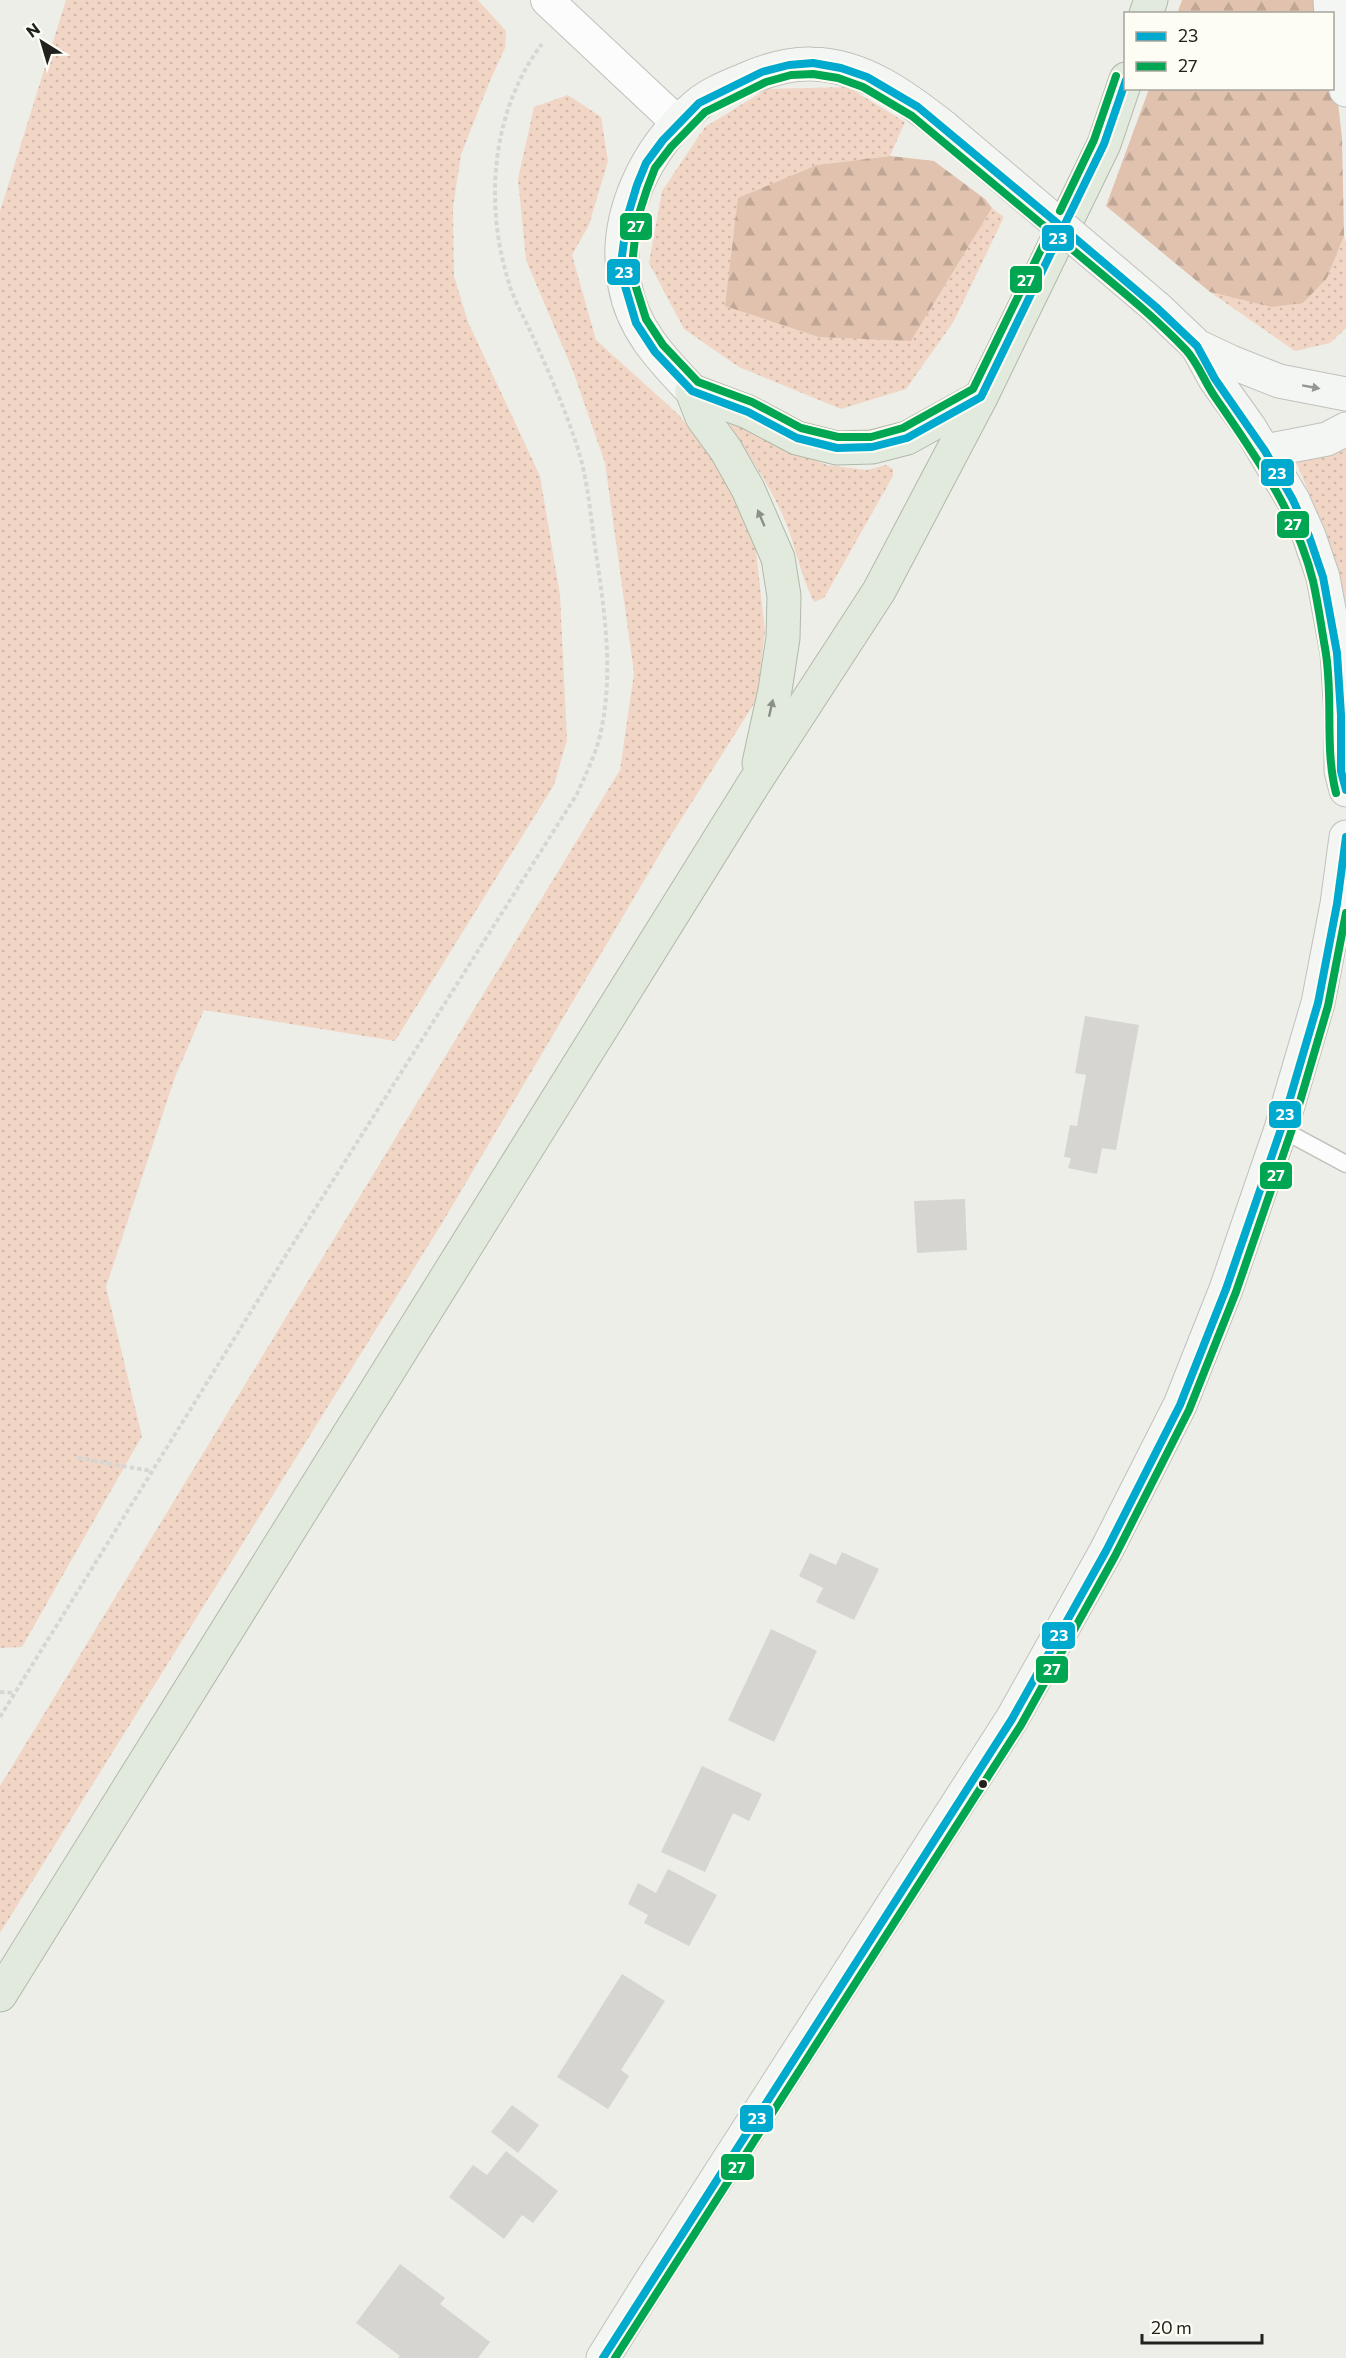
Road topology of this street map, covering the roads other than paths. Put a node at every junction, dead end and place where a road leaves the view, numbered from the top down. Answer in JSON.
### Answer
{"nodes":[{"id":1,"x":555,"y":8,"type":"edge"},
{"id":2,"x":1334,"y":37,"type":"edge"},
{"id":3,"x":1124,"y":82,"type":"edge"},
{"id":4,"x":1346,"y":90,"type":"edge"},
{"id":5,"x":678,"y":123,"type":"junction"},
{"id":6,"x":1197,"y":346,"type":"junction"},
{"id":7,"x":1279,"y":381,"type":"junction"},
{"id":8,"x":693,"y":391,"type":"junction"},
{"id":9,"x":1346,"y":394,"type":"edge"},
{"id":10,"x":981,"y":397,"type":"junction"},
{"id":11,"x":1346,"y":429,"type":"edge"},
{"id":12,"x":1257,"y":440,"type":"junction"},
{"id":13,"x":753,"y":785,"type":"junction"},
{"id":14,"x":1346,"y":790,"type":"edge"},
{"id":15,"x":1346,"y":837,"type":"edge"},
{"id":16,"x":1281,"y":1129,"type":"junction"},
{"id":17,"x":1346,"y":1164,"type":"edge"},
{"id":18,"x":0,"y":1995,"type":"edge"},
{"id":19,"x":603,"y":2358,"type":"edge"}],
"edges":[{"from":1,"to":5,"type":"street"},
{"from":2,"to":4,"type":"street"},
{"from":3,"to":10,"type":"highway"},
{"from":5,"to":6,"type":"street","bridge":true},
{"from":5,"to":8,"type":"street"},
{"from":6,"to":7,"type":"street"},
{"from":6,"to":12,"type":"street"},
{"from":7,"to":9,"type":"street","one_way":true},
{"from":7,"to":12,"type":"street"},
{"from":8,"to":10,"type":"highway"},
{"from":13,"to":8,"type":"highway","one_way":true},
{"from":10,"to":13,"type":"highway"},
{"from":11,"to":12,"type":"street"},
{"from":12,"to":14,"type":"street"},
{"from":13,"to":18,"type":"highway"},
{"from":15,"to":16,"type":"street"},
{"from":16,"to":17,"type":"lane"},
{"from":16,"to":19,"type":"street"}]}
